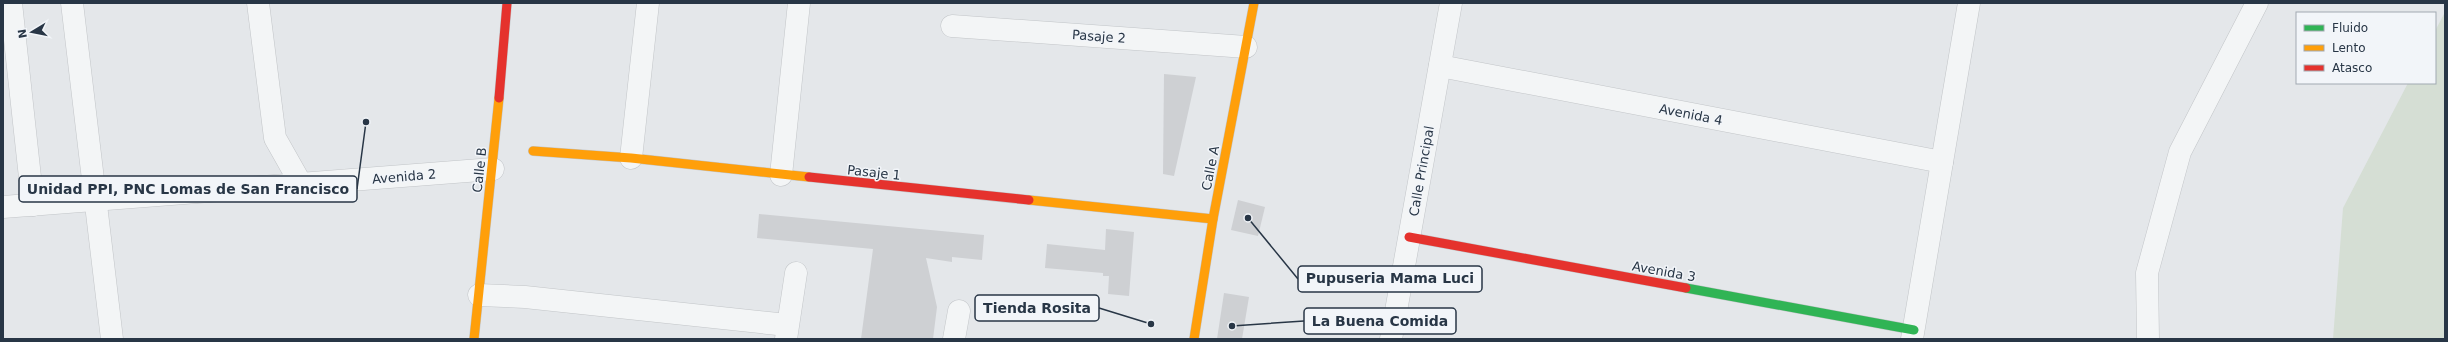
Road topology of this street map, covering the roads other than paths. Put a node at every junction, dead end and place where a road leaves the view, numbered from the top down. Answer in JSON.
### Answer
{"nodes":[{"id":1,"x":11,"y":3,"type":"edge"},
{"id":2,"x":72,"y":3,"type":"edge"},
{"id":3,"x":258,"y":3,"type":"edge"},
{"id":4,"x":507,"y":3,"type":"edge"},
{"id":5,"x":648,"y":3,"type":"edge"},
{"id":6,"x":799,"y":3,"type":"edge"},
{"id":7,"x":1254,"y":3,"type":"edge"},
{"id":8,"x":1451,"y":3,"type":"edge"},
{"id":9,"x":1969,"y":3,"type":"edge"},
{"id":10,"x":2257,"y":3,"type":"edge"},
{"id":11,"x":952,"y":26,"type":"dead end"},
{"id":12,"x":1246,"y":47,"type":"junction"},
{"id":13,"x":1440,"y":66,"type":"junction"},
{"id":14,"x":533,"y":152,"type":"dead end"},
{"id":15,"x":631,"y":158,"type":"junction"},
{"id":16,"x":1942,"y":162,"type":"junction"},
{"id":17,"x":493,"y":169,"type":"junction"},
{"id":18,"x":782,"y":176,"type":"junction"},
{"id":19,"x":301,"y":184,"type":"junction"},
{"id":20,"x":95,"y":200,"type":"junction"},
{"id":21,"x":33,"y":206,"type":"junction"},
{"id":22,"x":3,"y":207,"type":"edge"},
{"id":23,"x":1213,"y":219,"type":"junction"},
{"id":24,"x":1409,"y":237,"type":"junction"},
{"id":25,"x":796,"y":273,"type":"dead end"},
{"id":26,"x":479,"y":295,"type":"junction"},
{"id":27,"x":959,"y":311,"type":"dead end"},
{"id":28,"x":786,"y":332,"type":"edge"},
{"id":29,"x":1913,"y":334,"type":"edge"},
{"id":30,"x":112,"y":339,"type":"edge"},
{"id":31,"x":474,"y":339,"type":"edge"},
{"id":32,"x":954,"y":339,"type":"edge"},
{"id":33,"x":1194,"y":339,"type":"edge"},
{"id":34,"x":1391,"y":339,"type":"edge"},
{"id":35,"x":2148,"y":339,"type":"edge"}],
"edges":[{"from":1,"to":21,"type":"street"},
{"from":2,"to":20,"type":"street"},
{"from":3,"to":19,"type":"street"},
{"from":4,"to":17,"type":"street","name":"Calle B"},
{"from":5,"to":15,"type":"street"},
{"from":6,"to":18,"type":"street"},
{"from":7,"to":12,"type":"street","name":"Calle A"},
{"from":8,"to":13,"type":"street","name":"Calle Principal"},
{"from":9,"to":16,"type":"street"},
{"from":10,"to":35,"type":"street"},
{"from":11,"to":12,"type":"street","name":"Pasaje 2"},
{"from":12,"to":23,"type":"street","name":"Calle A"},
{"from":13,"to":16,"type":"street","name":"Avenida 4"},
{"from":13,"to":24,"type":"street","name":"Calle Principal"},
{"from":14,"to":15,"type":"street","name":"Pasaje 1"},
{"from":15,"to":18,"type":"street","name":"Pasaje 1"},
{"from":16,"to":29,"type":"street"},
{"from":17,"to":19,"type":"street","name":"Avenida 2"},
{"from":17,"to":26,"type":"street","name":"Calle B"},
{"from":18,"to":23,"type":"street","name":"Pasaje 1"},
{"from":19,"to":20,"type":"street","name":"Avenida 2"},
{"from":20,"to":21,"type":"street","name":"Avenida 2"},
{"from":20,"to":30,"type":"street"},
{"from":21,"to":22,"type":"street","name":"Avenida 2"},
{"from":23,"to":33,"type":"street","name":"Calle A"},
{"from":24,"to":29,"type":"street","name":"Avenida 3"},
{"from":24,"to":34,"type":"street","name":"Calle Principal"},
{"from":25,"to":28,"type":"street"},
{"from":26,"to":28,"type":"street"},
{"from":26,"to":31,"type":"street","name":"Calle B"},
{"from":27,"to":32,"type":"street"}]}
